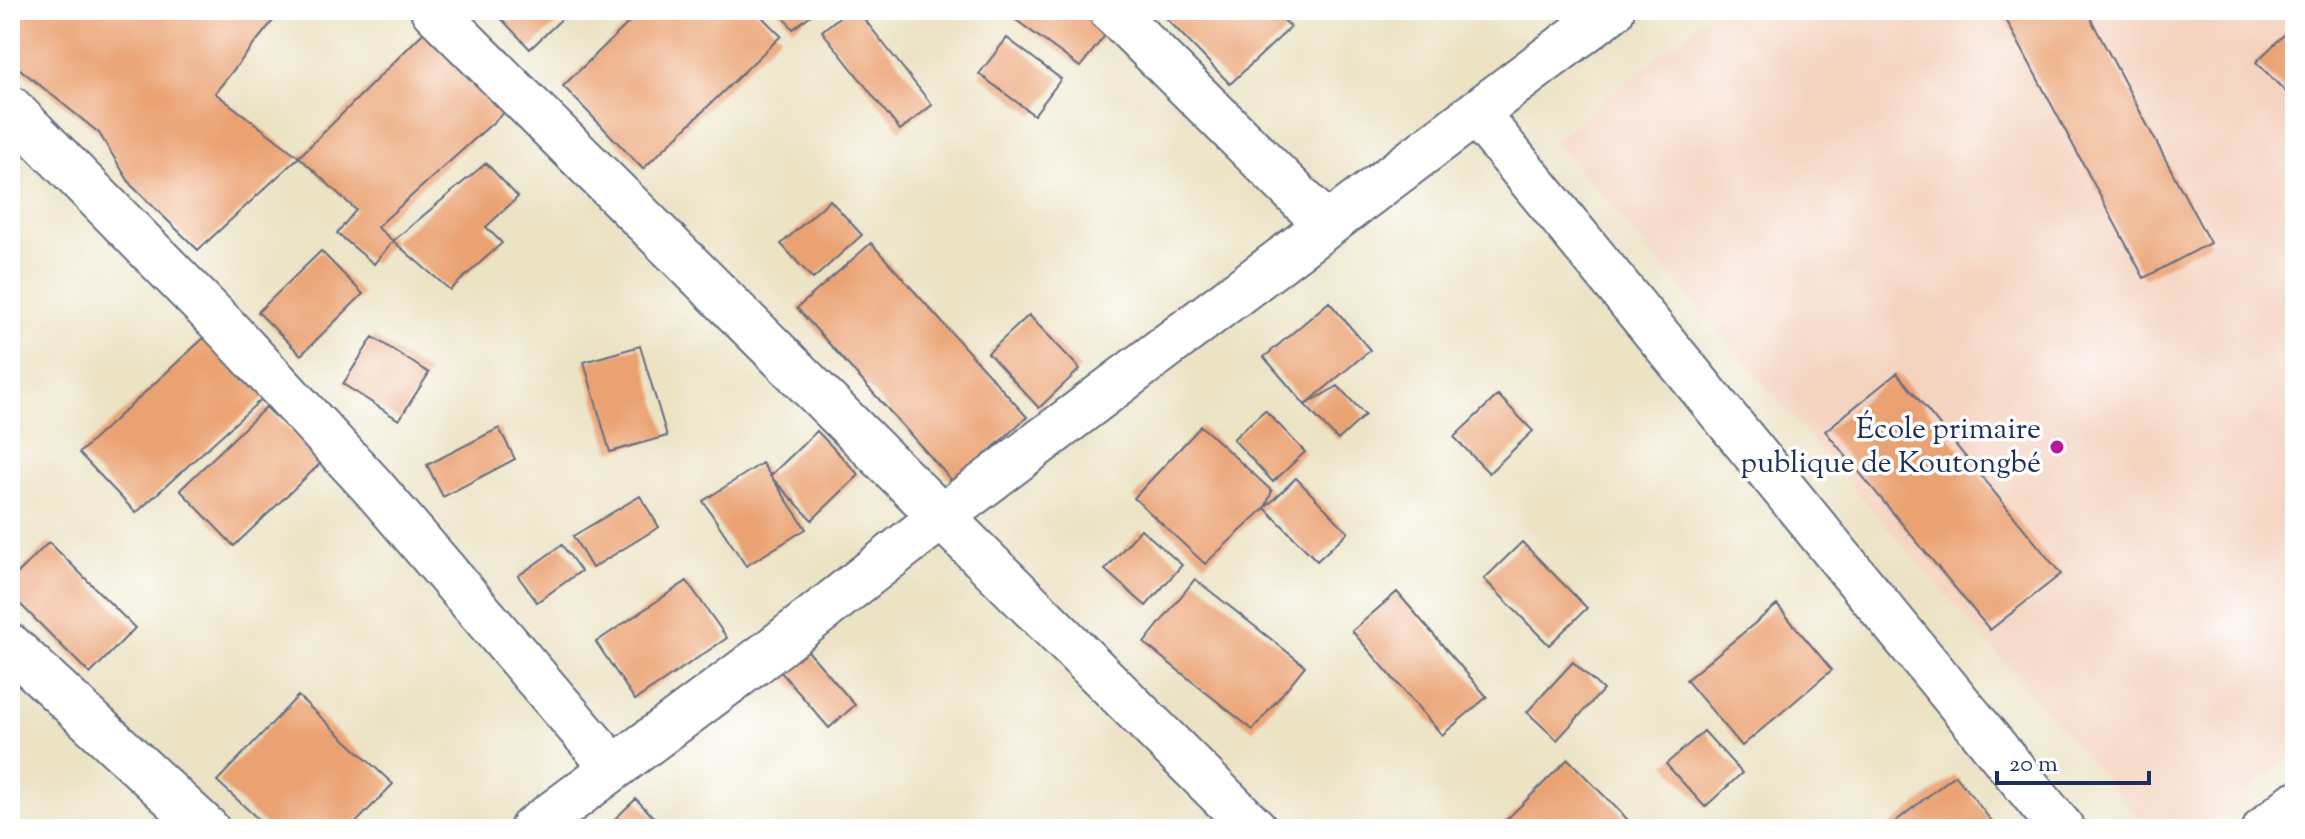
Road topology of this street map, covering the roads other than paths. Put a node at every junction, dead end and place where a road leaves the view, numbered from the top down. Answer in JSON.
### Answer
{"nodes":[{"id":1,"x":433,"y":10,"type":"edge"},
{"id":2,"x":1111,"y":10,"type":"edge"},
{"id":3,"x":1612,"y":10,"type":"edge"},
{"id":4,"x":10,"y":108,"type":"edge"},
{"id":5,"x":1476,"y":113,"type":"junction"},
{"id":6,"x":1327,"y":225,"type":"junction"},
{"id":7,"x":941,"y":517,"type":"junction"},
{"id":8,"x":10,"y":646,"type":"edge"},
{"id":9,"x":612,"y":766,"type":"junction"},
{"id":10,"x":2295,"y":804,"type":"edge"},
{"id":11,"x":207,"y":829,"type":"edge"},
{"id":12,"x":532,"y":829,"type":"edge"},
{"id":13,"x":1255,"y":829,"type":"edge"},
{"id":14,"x":2062,"y":829,"type":"edge"},
{"id":15,"x":2265,"y":829,"type":"edge"}],
"edges":[{"from":1,"to":7,"type":"street"},
{"from":2,"to":6,"type":"street"},
{"from":3,"to":5,"type":"street"},
{"from":4,"to":9,"type":"street"},
{"from":5,"to":6,"type":"street"},
{"from":5,"to":14,"type":"street"},
{"from":6,"to":7,"type":"street"},
{"from":7,"to":9,"type":"street"},
{"from":7,"to":13,"type":"street"},
{"from":8,"to":11,"type":"street"},
{"from":9,"to":12,"type":"street"},
{"from":10,"to":15,"type":"street"}]}
